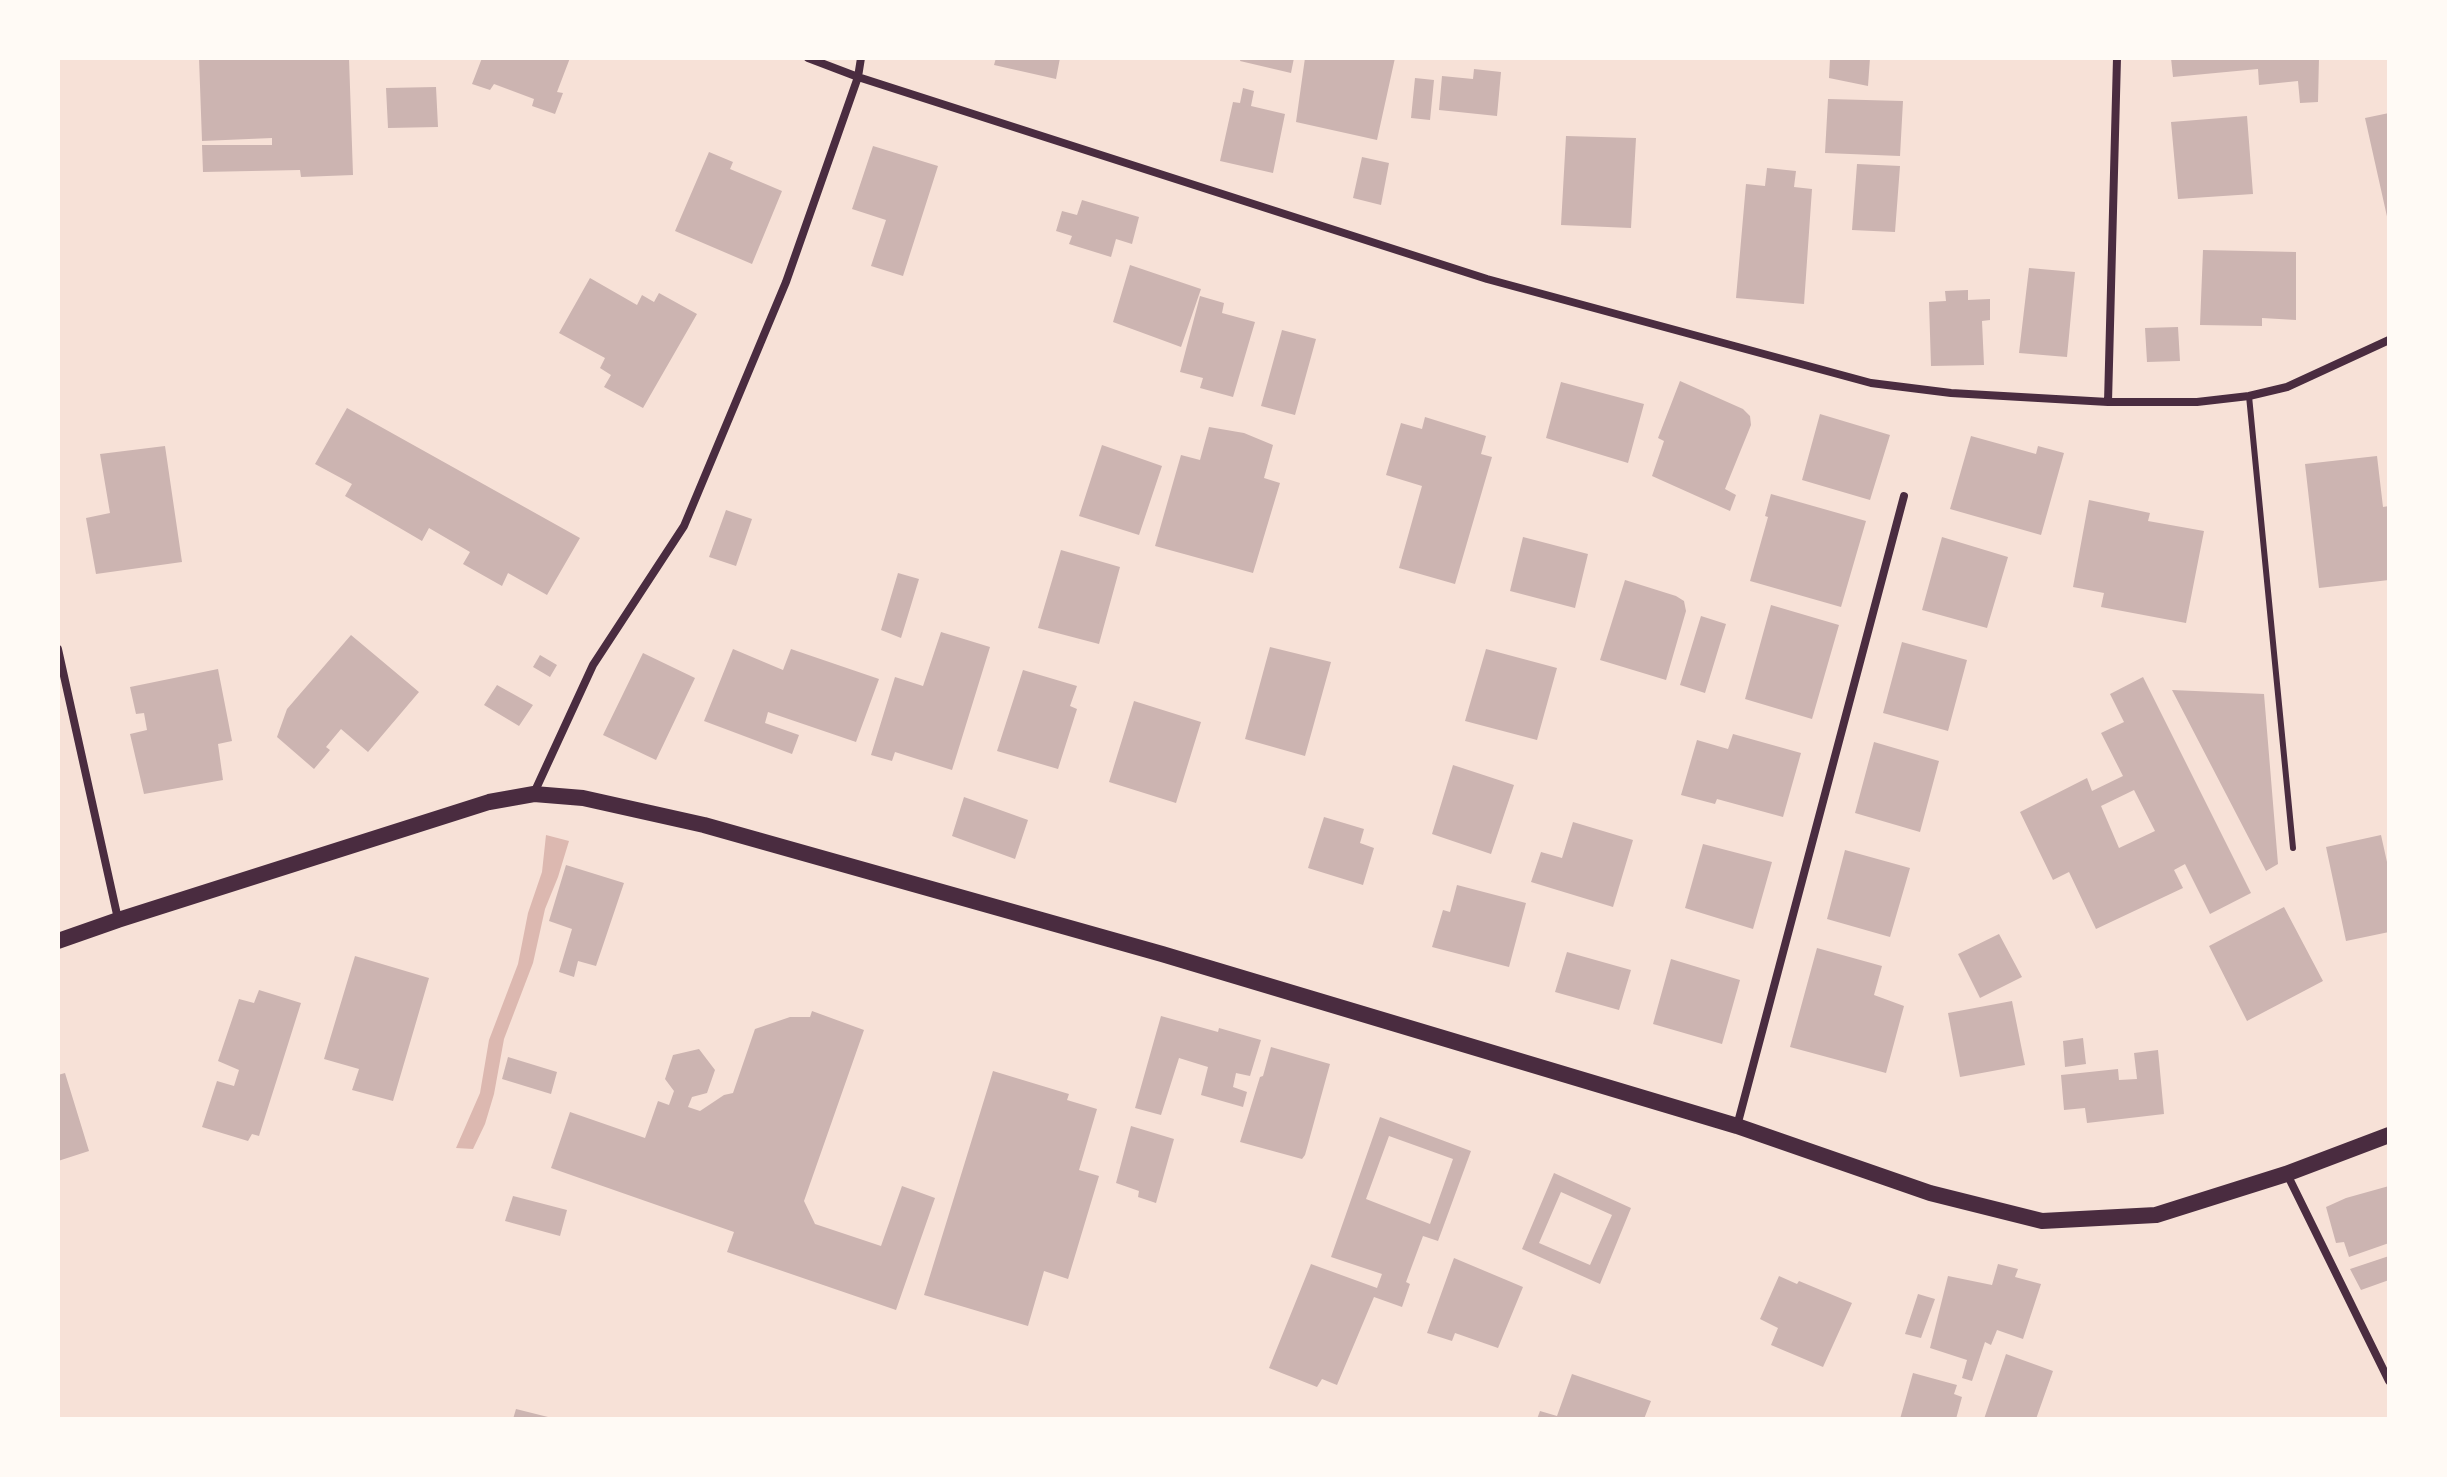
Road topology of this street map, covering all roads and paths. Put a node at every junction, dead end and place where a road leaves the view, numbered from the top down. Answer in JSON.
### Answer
{"nodes":[{"id":1,"x":808,"y":58,"type":"edge"},
{"id":2,"x":861,"y":58,"type":"edge"},
{"id":3,"x":2117,"y":58,"type":"edge"},
{"id":4,"x":858,"y":77,"type":"junction"},
{"id":5,"x":2389,"y":340,"type":"edge"},
{"id":6,"x":2249,"y":396,"type":"junction"},
{"id":7,"x":2108,"y":402,"type":"junction"},
{"id":8,"x":1904,"y":496,"type":"dead end"},
{"id":9,"x":58,"y":649,"type":"edge"},
{"id":10,"x":534,"y":794,"type":"junction"},
{"id":11,"x":2293,"y":848,"type":"dead end"},
{"id":12,"x":118,"y":920,"type":"junction"},
{"id":13,"x":58,"y":941,"type":"edge"},
{"id":14,"x":1737,"y":1126,"type":"junction"},
{"id":15,"x":2389,"y":1135,"type":"edge"},
{"id":16,"x":2286,"y":1174,"type":"junction"},
{"id":17,"x":2389,"y":1381,"type":"edge"}],
"edges":[{"from":1,"to":4,"type":"street"},
{"from":2,"to":4,"type":"street"},
{"from":3,"to":7,"type":"street"},
{"from":4,"to":7,"type":"street"},
{"from":4,"to":10,"type":"street"},
{"from":5,"to":6,"type":"street"},
{"from":6,"to":7,"type":"street"},
{"from":6,"to":11,"type":"lane"},
{"from":8,"to":14,"type":"street"},
{"from":9,"to":12,"type":"street"},
{"from":10,"to":12,"type":"main road"},
{"from":10,"to":14,"type":"main road"},
{"from":12,"to":13,"type":"main road"},
{"from":14,"to":16,"type":"main road"},
{"from":15,"to":16,"type":"main road"},
{"from":16,"to":17,"type":"street"}]}
